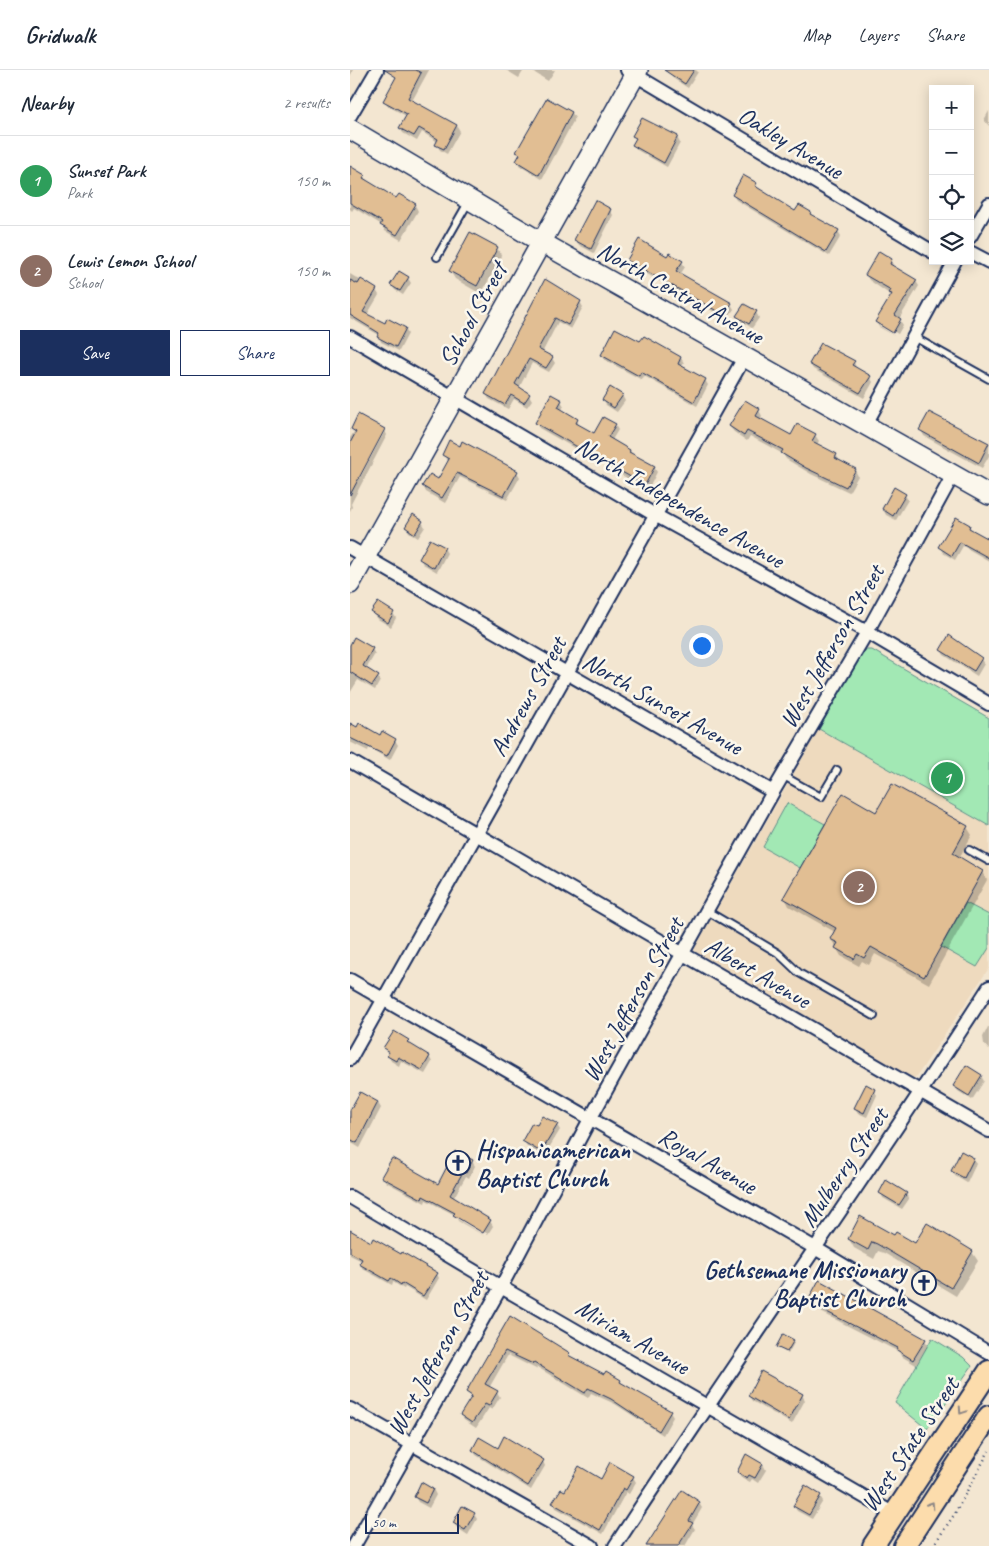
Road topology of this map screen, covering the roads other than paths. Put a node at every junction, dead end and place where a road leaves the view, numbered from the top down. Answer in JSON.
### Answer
{"nodes":[{"id":1,"x":377,"y":70,"type":"edge"},
{"id":2,"x":633,"y":72,"type":"edge"},
{"id":3,"x":350,"y":116,"type":"edge"},
{"id":4,"x":350,"y":130,"type":"edge"},
{"id":5,"x":470,"y":200,"type":"junction"},
{"id":6,"x":989,"y":204,"type":"edge"},
{"id":7,"x":974,"y":230,"type":"edge"},
{"id":8,"x":541,"y":242,"type":"junction"},
{"id":9,"x":929,"y":250,"type":"edge"},
{"id":10,"x":974,"y":254,"type":"edge"},
{"id":11,"x":437,"y":258,"type":"dead end"},
{"id":12,"x":989,"y":262,"type":"edge"},
{"id":13,"x":950,"y":265,"type":"edge"},
{"id":14,"x":350,"y":337,"type":"edge"},
{"id":15,"x":914,"y":337,"type":"junction"},
{"id":16,"x":745,"y":356,"type":"junction"},
{"id":17,"x":989,"y":379,"type":"edge"},
{"id":18,"x":454,"y":396,"type":"junction"},
{"id":19,"x":865,"y":426,"type":"junction"},
{"id":20,"x":953,"y":475,"type":"junction"},
{"id":21,"x":989,"y":495,"type":"edge"},
{"id":22,"x":655,"y":515,"type":"junction"},
{"id":23,"x":358,"y":552,"type":"edge"},
{"id":24,"x":350,"y":584,"type":"edge"},
{"id":25,"x":867,"y":632,"type":"junction"},
{"id":26,"x":566,"y":672,"type":"junction"},
{"id":27,"x":989,"y":704,"type":"edge"},
{"id":28,"x":350,"y":761,"type":"edge"},
{"id":29,"x":837,"y":770,"type":"dead end"},
{"id":30,"x":782,"y":775,"type":"junction"},
{"id":31,"x":773,"y":792,"type":"junction"},
{"id":32,"x":474,"y":835,"type":"junction"},
{"id":33,"x":969,"y":850,"type":"dead end"},
{"id":34,"x":989,"y":861,"type":"edge"},
{"id":35,"x":708,"y":911,"type":"junction"},
{"id":36,"x":683,"y":955,"type":"junction"},
{"id":37,"x":350,"y":980,"type":"edge"},
{"id":38,"x":989,"y":987,"type":"edge"},
{"id":39,"x":383,"y":998,"type":"junction"},
{"id":40,"x":874,"y":1016,"type":"dead end"},
{"id":41,"x":350,"y":1059,"type":"edge"},
{"id":42,"x":922,"y":1092,"type":"junction"},
{"id":43,"x":590,"y":1119,"type":"junction"},
{"id":44,"x":989,"y":1131,"type":"edge"},
{"id":45,"x":350,"y":1197,"type":"edge"},
{"id":46,"x":815,"y":1248,"type":"junction"},
{"id":47,"x":501,"y":1287,"type":"junction"},
{"id":48,"x":989,"y":1353,"type":"edge"},
{"id":49,"x":989,"y":1371,"type":"edge"},
{"id":50,"x":707,"y":1405,"type":"junction"},
{"id":51,"x":350,"y":1410,"type":"edge"},
{"id":52,"x":989,"y":1416,"type":"edge"},
{"id":53,"x":412,"y":1444,"type":"junction"},
{"id":54,"x":894,"y":1514,"type":"junction"},
{"id":55,"x":354,"y":1546,"type":"edge"},
{"id":56,"x":592,"y":1546,"type":"edge"},
{"id":57,"x":615,"y":1546,"type":"edge"},
{"id":58,"x":873,"y":1546,"type":"edge"},
{"id":59,"x":904,"y":1546,"type":"edge"}],
"edges":[{"from":1,"to":3,"type":"street"},
{"from":2,"to":8,"type":"main road","name":"School Street"},
{"from":2,"to":9,"type":"street","name":"Oakley Avenue"},
{"from":4,"to":5,"type":"main road","name":"North Central Avenue"},
{"from":5,"to":8,"type":"main road","name":"North Central Avenue"},
{"from":5,"to":11,"type":"lane"},
{"from":6,"to":7,"type":"street"},
{"from":8,"to":16,"type":"main road","name":"North Central Avenue"},
{"from":8,"to":18,"type":"main road","name":"School Street"},
{"from":10,"to":12,"type":"street"},
{"from":13,"to":15,"type":"street"},
{"from":14,"to":18,"type":"street","name":"North Independence Avenue"},
{"from":15,"to":17,"type":"lane"},
{"from":15,"to":19,"type":"street"},
{"from":16,"to":19,"type":"main road","name":"North Central Avenue"},
{"from":16,"to":22,"type":"street","name":"Andrews Street"},
{"from":18,"to":22,"type":"street","name":"North Independence Avenue"},
{"from":18,"to":23,"type":"main road","name":"School Street"},
{"from":19,"to":20,"type":"main road","name":"North Central Avenue"},
{"from":20,"to":21,"type":"main road","name":"North Central Avenue"},
{"from":20,"to":25,"type":"street","name":"West Jefferson Street"},
{"from":22,"to":25,"type":"street","name":"North Independence Avenue"},
{"from":22,"to":26,"type":"street","name":"Andrews Street"},
{"from":23,"to":24,"type":"main road","name":"School Street"},
{"from":23,"to":26,"type":"street","name":"North Sunset Avenue"},
{"from":25,"to":27,"type":"street","name":"North Independence Avenue"},
{"from":25,"to":30,"type":"street","name":"West Jefferson Street"},
{"from":26,"to":31,"type":"street","name":"North Sunset Avenue"},
{"from":26,"to":32,"type":"street","name":"Andrews Street"},
{"from":28,"to":32,"type":"street","name":"Albert Avenue"},
{"from":29,"to":30,"type":"lane"},
{"from":30,"to":31,"type":"street","name":"West Jefferson Street"},
{"from":31,"to":35,"type":"street","name":"West Jefferson Street"},
{"from":32,"to":36,"type":"street","name":"Albert Avenue"},
{"from":32,"to":39,"type":"street","name":"Andrews Street"},
{"from":33,"to":34,"type":"lane"},
{"from":35,"to":36,"type":"street","name":"West Jefferson Street"},
{"from":35,"to":40,"type":"lane"},
{"from":36,"to":42,"type":"street","name":"Albert Avenue"},
{"from":36,"to":43,"type":"street","name":"West Jefferson Street"},
{"from":37,"to":39,"type":"street","name":"Royal Avenue"},
{"from":38,"to":42,"type":"street","name":"Mulberry Street"},
{"from":39,"to":41,"type":"street","name":"Andrews Street"},
{"from":39,"to":43,"type":"street","name":"Royal Avenue"},
{"from":42,"to":44,"type":"street","name":"Albert Avenue"},
{"from":42,"to":46,"type":"street","name":"Mulberry Street"},
{"from":43,"to":46,"type":"street","name":"Royal Avenue"},
{"from":43,"to":47,"type":"street","name":"West Jefferson Street"},
{"from":45,"to":47,"type":"street","name":"Miriam Avenue"},
{"from":46,"to":48,"type":"street","name":"Royal Avenue"},
{"from":46,"to":50,"type":"street","name":"Mulberry Street"},
{"from":47,"to":50,"type":"street","name":"Miriam Avenue"},
{"from":47,"to":53,"type":"street","name":"West Jefferson Street"},
{"from":49,"to":54,"type":"main road","name":"West State Street","one_way":true},
{"from":50,"to":54,"type":"street","name":"Miriam Avenue"},
{"from":50,"to":57,"type":"street","name":"Mulberry Street"},
{"from":51,"to":53,"type":"street"},
{"from":59,"to":52,"type":"main road","name":"West State Street","one_way":true},
{"from":53,"to":55,"type":"street","name":"West Jefferson Street"},
{"from":53,"to":56,"type":"street"},
{"from":54,"to":58,"type":"main road","name":"West State Street"}]}
